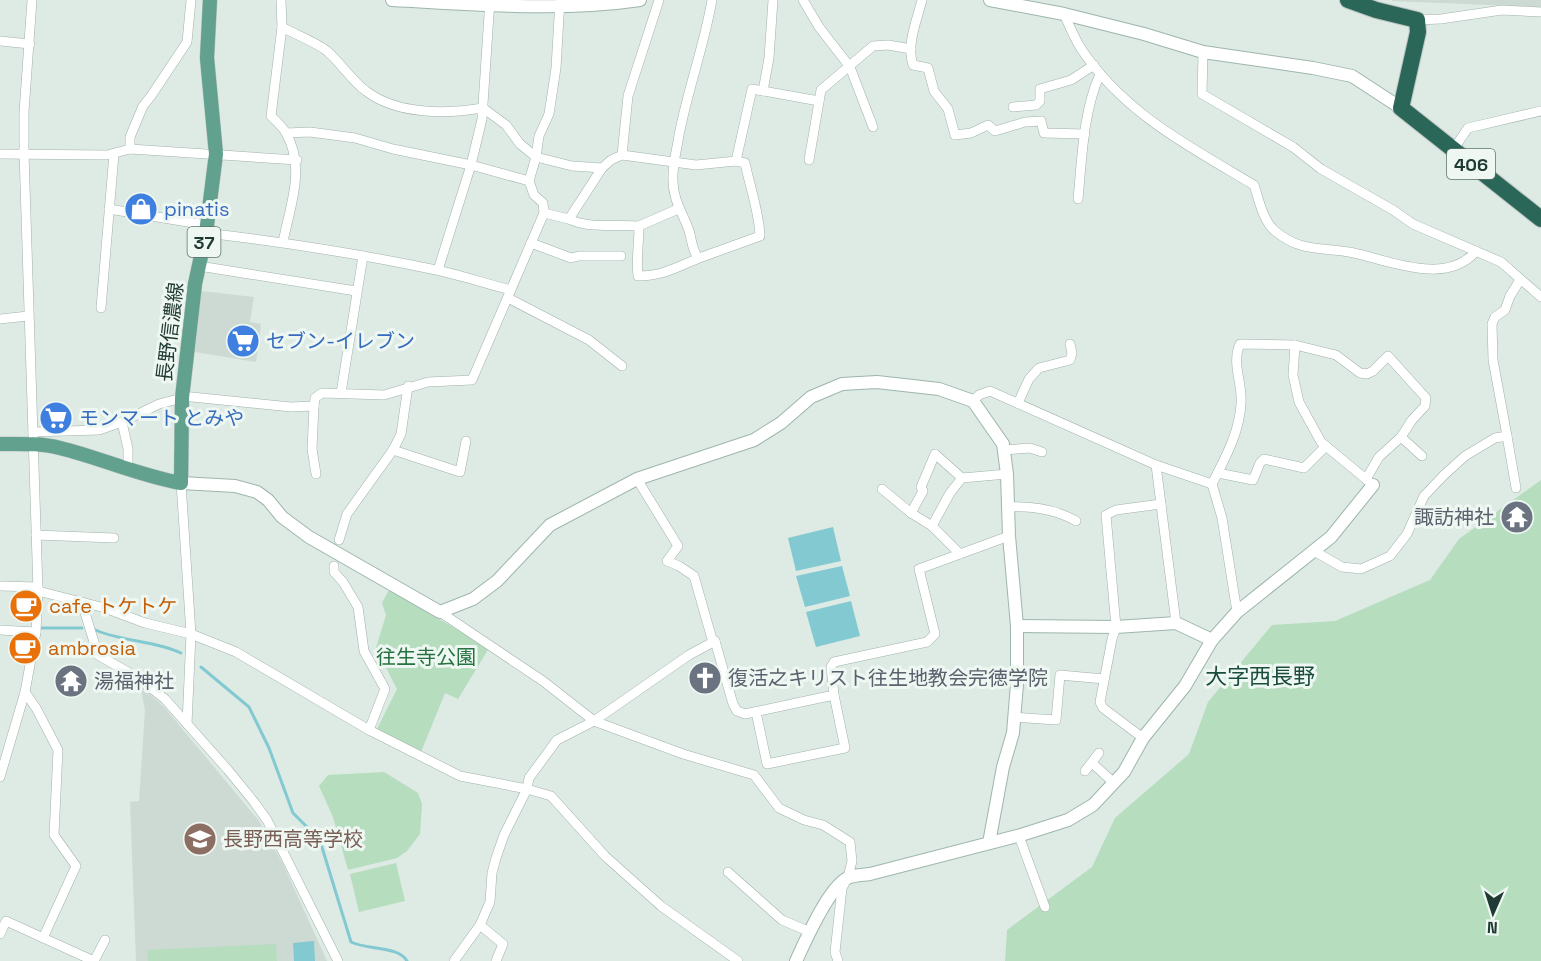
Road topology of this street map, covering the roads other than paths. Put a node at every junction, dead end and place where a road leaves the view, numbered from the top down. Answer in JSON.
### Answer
{"nodes":[{"id":1,"x":32,"y":0,"type":"edge"},
{"id":2,"x":191,"y":0,"type":"edge"},
{"id":3,"x":210,"y":0,"type":"edge"},
{"id":4,"x":281,"y":0,"type":"edge"},
{"id":5,"x":392,"y":0,"type":"edge"},
{"id":6,"x":640,"y":0,"type":"edge"},
{"id":7,"x":659,"y":0,"type":"edge"},
{"id":8,"x":712,"y":0,"type":"edge"},
{"id":9,"x":772,"y":0,"type":"edge"},
{"id":10,"x":802,"y":0,"type":"edge"},
{"id":11,"x":922,"y":0,"type":"edge"},
{"id":12,"x":990,"y":0,"type":"edge"},
{"id":13,"x":1348,"y":0,"type":"edge"},
{"id":14,"x":489,"y":2,"type":"edge"},
{"id":15,"x":560,"y":3,"type":"edge"},
{"id":16,"x":1541,"y":12,"type":"edge"},
{"id":17,"x":1064,"y":14,"type":"junction"},
{"id":18,"x":1418,"y":20,"type":"junction"},
{"id":19,"x":282,"y":27,"type":"junction"},
{"id":20,"x":0,"y":41,"type":"edge"},
{"id":21,"x":30,"y":44,"type":"junction"},
{"id":22,"x":911,"y":49,"type":"junction"},
{"id":23,"x":1203,"y":52,"type":"junction"},
{"id":24,"x":1094,"y":65,"type":"junction"},
{"id":25,"x":850,"y":67,"type":"junction"},
{"id":26,"x":1100,"y":74,"type":"junction"},
{"id":27,"x":763,"y":90,"type":"junction"},
{"id":28,"x":819,"y":101,"type":"junction"},
{"id":29,"x":1013,"y":107,"type":"dead end"},
{"id":30,"x":483,"y":108,"type":"junction"},
{"id":31,"x":1401,"y":108,"type":"junction"},
{"id":32,"x":1541,"y":111,"type":"edge"},
{"id":33,"x":873,"y":126,"type":"dead end"},
{"id":34,"x":286,"y":133,"type":"junction"},
{"id":35,"x":1085,"y":134,"type":"junction"},
{"id":36,"x":130,"y":149,"type":"junction"},
{"id":37,"x":1454,"y":150,"type":"junction"},
{"id":38,"x":0,"y":153,"type":"edge"},
{"id":39,"x":24,"y":153,"type":"junction"},
{"id":40,"x":114,"y":154,"type":"junction"},
{"id":41,"x":216,"y":154,"type":"junction"},
{"id":42,"x":622,"y":155,"type":"junction"},
{"id":43,"x":536,"y":157,"type":"junction"},
{"id":44,"x":297,"y":160,"type":"junction"},
{"id":45,"x":809,"y":160,"type":"dead end"},
{"id":46,"x":736,"y":161,"type":"junction"},
{"id":47,"x":674,"y":163,"type":"junction"},
{"id":48,"x":471,"y":165,"type":"junction"},
{"id":49,"x":602,"y":168,"type":"junction"},
{"id":50,"x":529,"y":181,"type":"junction"},
{"id":51,"x":1078,"y":199,"type":"dead end"},
{"id":52,"x":678,"y":208,"type":"junction"},
{"id":53,"x":110,"y":209,"type":"junction"},
{"id":54,"x":544,"y":213,"type":"junction"},
{"id":55,"x":569,"y":219,"type":"junction"},
{"id":56,"x":1541,"y":219,"type":"edge"},
{"id":57,"x":639,"y":226,"type":"junction"},
{"id":58,"x":206,"y":229,"type":"junction"},
{"id":59,"x":282,"y":242,"type":"junction"},
{"id":60,"x":531,"y":243,"type":"junction"},
{"id":61,"x":1476,"y":251,"type":"junction"},
{"id":62,"x":363,"y":256,"type":"junction"},
{"id":63,"x":621,"y":256,"type":"dead end"},
{"id":64,"x":698,"y":258,"type":"junction"},
{"id":65,"x":199,"y":266,"type":"junction"},
{"id":66,"x":438,"y":270,"type":"junction"},
{"id":67,"x":1520,"y":280,"type":"junction"},
{"id":68,"x":356,"y":291,"type":"junction"},
{"id":69,"x":510,"y":294,"type":"junction"},
{"id":70,"x":1541,"y":297,"type":"edge"},
{"id":71,"x":101,"y":308,"type":"dead end"},
{"id":72,"x":28,"y":316,"type":"junction"},
{"id":73,"x":0,"y":319,"type":"edge"},
{"id":74,"x":1070,"y":344,"type":"dead end"},
{"id":75,"x":1295,"y":345,"type":"junction"},
{"id":76,"x":622,"y":366,"type":"dead end"},
{"id":77,"x":408,"y":386,"type":"junction"},
{"id":78,"x":341,"y":393,"type":"junction"},
{"id":79,"x":182,"y":397,"type":"junction"},
{"id":80,"x":973,"y":401,"type":"junction"},
{"id":81,"x":1018,"y":403,"type":"junction"},
{"id":82,"x":314,"y":406,"type":"junction"},
{"id":83,"x":122,"y":422,"type":"junction"},
{"id":84,"x":1507,"y":436,"type":"junction"},
{"id":85,"x":1401,"y":437,"type":"junction"},
{"id":86,"x":33,"y":438,"type":"junction"},
{"id":87,"x":466,"y":441,"type":"dead end"},
{"id":88,"x":0,"y":444,"type":"edge"},
{"id":89,"x":1326,"y":446,"type":"junction"},
{"id":90,"x":393,"y":450,"type":"junction"},
{"id":91,"x":1003,"y":450,"type":"junction"},
{"id":92,"x":1042,"y":452,"type":"dead end"},
{"id":93,"x":1422,"y":456,"type":"dead end"},
{"id":94,"x":1156,"y":465,"type":"junction"},
{"id":95,"x":128,"y":469,"type":"junction"},
{"id":96,"x":1218,"y":473,"type":"junction"},
{"id":97,"x":316,"y":474,"type":"dead end"},
{"id":98,"x":1007,"y":474,"type":"junction"},
{"id":99,"x":962,"y":478,"type":"junction"},
{"id":100,"x":637,"y":479,"type":"junction"},
{"id":101,"x":1369,"y":482,"type":"junction"},
{"id":102,"x":181,"y":483,"type":"junction"},
{"id":103,"x":1212,"y":484,"type":"junction"},
{"id":104,"x":1516,"y":488,"type":"dead end"},
{"id":105,"x":882,"y":489,"type":"dead end"},
{"id":106,"x":1161,"y":504,"type":"junction"},
{"id":107,"x":1008,"y":507,"type":"junction"},
{"id":108,"x":910,"y":513,"type":"junction"},
{"id":109,"x":1076,"y":521,"type":"dead end"},
{"id":110,"x":932,"y":526,"type":"junction"},
{"id":111,"x":36,"y":536,"type":"junction"},
{"id":112,"x":1009,"y":536,"type":"junction"},
{"id":113,"x":114,"y":538,"type":"dead end"},
{"id":114,"x":339,"y":540,"type":"dead end"},
{"id":115,"x":1314,"y":551,"type":"junction"},
{"id":116,"x":960,"y":554,"type":"junction"},
{"id":117,"x":334,"y":566,"type":"dead end"},
{"id":118,"x":0,"y":586,"type":"edge"},
{"id":119,"x":38,"y":589,"type":"junction"},
{"id":120,"x":82,"y":603,"type":"junction"},
{"id":121,"x":440,"y":612,"type":"junction"},
{"id":122,"x":1237,"y":612,"type":"junction"},
{"id":123,"x":1176,"y":623,"type":"junction"},
{"id":124,"x":1017,"y":626,"type":"junction"},
{"id":125,"x":1116,"y":627,"type":"junction"},
{"id":126,"x":0,"y":630,"type":"edge"},
{"id":127,"x":36,"y":632,"type":"junction"},
{"id":128,"x":191,"y":634,"type":"junction"},
{"id":129,"x":1212,"y":640,"type":"junction"},
{"id":130,"x":715,"y":641,"type":"junction"},
{"id":131,"x":1104,"y":679,"type":"junction"},
{"id":132,"x":25,"y":692,"type":"junction"},
{"id":133,"x":834,"y":695,"type":"junction"},
{"id":134,"x":756,"y":712,"type":"junction"},
{"id":135,"x":1014,"y":717,"type":"junction"},
{"id":136,"x":594,"y":721,"type":"junction"},
{"id":137,"x":187,"y":724,"type":"junction"},
{"id":138,"x":369,"y":730,"type":"junction"},
{"id":139,"x":1143,"y":738,"type":"junction"},
{"id":140,"x":1100,"y":753,"type":"dead end"},
{"id":141,"x":1092,"y":763,"type":"junction"},
{"id":142,"x":1084,"y":771,"type":"dead end"},
{"id":143,"x":0,"y":777,"type":"edge"},
{"id":144,"x":1114,"y":783,"type":"junction"},
{"id":145,"x":527,"y":789,"type":"junction"},
{"id":146,"x":1018,"y":836,"type":"junction"},
{"id":147,"x":989,"y":843,"type":"junction"},
{"id":148,"x":728,"y":872,"type":"dead end"},
{"id":149,"x":848,"y":877,"type":"junction"},
{"id":150,"x":1045,"y":907,"type":"dead end"},
{"id":151,"x":480,"y":925,"type":"junction"},
{"id":152,"x":810,"y":932,"type":"junction"},
{"id":153,"x":0,"y":934,"type":"edge"},
{"id":154,"x":43,"y":938,"type":"junction"},
{"id":155,"x":105,"y":940,"type":"dead end"},
{"id":156,"x":94,"y":961,"type":"edge"},
{"id":157,"x":338,"y":961,"type":"edge"},
{"id":158,"x":454,"y":961,"type":"edge"},
{"id":159,"x":496,"y":961,"type":"edge"},
{"id":160,"x":738,"y":961,"type":"edge"},
{"id":161,"x":796,"y":961,"type":"edge"},
{"id":162,"x":838,"y":961,"type":"edge"}],
"edges":[{"from":1,"to":21,"type":"street"},
{"from":2,"to":36,"type":"street"},
{"from":3,"to":41,"type":"main road","name":"長野信濃線","number":"37"},
{"from":4,"to":19,"type":"street"},
{"from":5,"to":14,"type":"street"},
{"from":6,"to":15,"type":"street"},
{"from":7,"to":42,"type":"street"},
{"from":8,"to":47,"type":"street"},
{"from":9,"to":27,"type":"street"},
{"from":10,"to":25,"type":"street"},
{"from":11,"to":22,"type":"street"},
{"from":12,"to":17,"type":"street"},
{"from":13,"to":18,"type":"highway"},
{"from":14,"to":15,"type":"street"},
{"from":14,"to":30,"type":"street"},
{"from":15,"to":43,"type":"street"},
{"from":16,"to":18,"type":"street"},
{"from":17,"to":23,"type":"street"},
{"from":17,"to":24,"type":"street"},
{"from":18,"to":31,"type":"highway"},
{"from":19,"to":30,"type":"street"},
{"from":19,"to":34,"type":"street"},
{"from":20,"to":21,"type":"street"},
{"from":21,"to":39,"type":"street"},
{"from":22,"to":25,"type":"street"},
{"from":22,"to":35,"type":"street"},
{"from":23,"to":31,"type":"street"},
{"from":23,"to":61,"type":"street"},
{"from":24,"to":26,"type":"street"},
{"from":24,"to":29,"type":"street"},
{"from":25,"to":28,"type":"street"},
{"from":25,"to":33,"type":"street"},
{"from":26,"to":35,"type":"street"},
{"from":26,"to":61,"type":"street"},
{"from":27,"to":28,"type":"street"},
{"from":27,"to":46,"type":"street"},
{"from":28,"to":45,"type":"street"},
{"from":30,"to":43,"type":"street"},
{"from":30,"to":48,"type":"street"},
{"from":31,"to":37,"type":"highway","number":"406"},
{"from":32,"to":37,"type":"street"},
{"from":34,"to":44,"type":"street"},
{"from":34,"to":48,"type":"street"},
{"from":35,"to":51,"type":"street"},
{"from":36,"to":40,"type":"street"},
{"from":36,"to":41,"type":"street"},
{"from":37,"to":56,"type":"highway","number":"406"},
{"from":38,"to":39,"type":"street"},
{"from":39,"to":40,"type":"street"},
{"from":39,"to":72,"type":"street"},
{"from":40,"to":53,"type":"street"},
{"from":41,"to":44,"type":"street"},
{"from":41,"to":58,"type":"main road","name":"長野信濃線","number":"37"},
{"from":42,"to":47,"type":"street"},
{"from":42,"to":49,"type":"street"},
{"from":43,"to":49,"type":"street"},
{"from":43,"to":50,"type":"street"},
{"from":44,"to":59,"type":"street"},
{"from":46,"to":47,"type":"street"},
{"from":46,"to":64,"type":"street"},
{"from":47,"to":52,"type":"street"},
{"from":48,"to":50,"type":"street"},
{"from":48,"to":66,"type":"street"},
{"from":49,"to":55,"type":"street"},
{"from":50,"to":54,"type":"street"},
{"from":52,"to":57,"type":"street"},
{"from":52,"to":64,"type":"street"},
{"from":53,"to":58,"type":"street"},
{"from":53,"to":71,"type":"street"},
{"from":54,"to":55,"type":"street"},
{"from":54,"to":60,"type":"street"},
{"from":55,"to":57,"type":"street"},
{"from":57,"to":64,"type":"street"},
{"from":58,"to":59,"type":"street"},
{"from":58,"to":65,"type":"main road","name":"長野信濃線","number":"37"},
{"from":59,"to":62,"type":"street"},
{"from":60,"to":63,"type":"street"},
{"from":60,"to":69,"type":"street"},
{"from":61,"to":67,"type":"street"},
{"from":62,"to":66,"type":"street"},
{"from":62,"to":68,"type":"street"},
{"from":65,"to":68,"type":"street"},
{"from":65,"to":79,"type":"main road","name":"長野信濃線","number":"37"},
{"from":66,"to":69,"type":"street"},
{"from":67,"to":70,"type":"street"},
{"from":67,"to":84,"type":"street"},
{"from":68,"to":78,"type":"street"},
{"from":69,"to":76,"type":"street"},
{"from":69,"to":77,"type":"street"},
{"from":72,"to":73,"type":"street"},
{"from":72,"to":86,"type":"street"},
{"from":74,"to":81,"type":"street"},
{"from":75,"to":85,"type":"street"},
{"from":75,"to":89,"type":"street"},
{"from":75,"to":96,"type":"street"},
{"from":77,"to":78,"type":"street"},
{"from":77,"to":90,"type":"street"},
{"from":78,"to":82,"type":"street"},
{"from":79,"to":82,"type":"street"},
{"from":79,"to":83,"type":"street"},
{"from":79,"to":102,"type":"main road","name":"長野信濃線","number":"37"},
{"from":80,"to":81,"type":"street"},
{"from":80,"to":91,"type":"street"},
{"from":80,"to":100,"type":"street"},
{"from":81,"to":94,"type":"street"},
{"from":82,"to":97,"type":"street"},
{"from":83,"to":86,"type":"street"},
{"from":83,"to":95,"type":"street"},
{"from":84,"to":104,"type":"street"},
{"from":84,"to":115,"type":"street"},
{"from":85,"to":93,"type":"street"},
{"from":85,"to":101,"type":"street"},
{"from":86,"to":88,"type":"main road"},
{"from":86,"to":95,"type":"main road"},
{"from":86,"to":111,"type":"street"},
{"from":87,"to":90,"type":"street"},
{"from":89,"to":96,"type":"street"},
{"from":89,"to":101,"type":"street"},
{"from":90,"to":114,"type":"street"},
{"from":91,"to":92,"type":"street"},
{"from":91,"to":98,"type":"street"},
{"from":94,"to":103,"type":"street"},
{"from":94,"to":106,"type":"street"},
{"from":95,"to":102,"type":"main road"},
{"from":96,"to":103,"type":"street"},
{"from":98,"to":99,"type":"street"},
{"from":98,"to":107,"type":"street"},
{"from":99,"to":108,"type":"street"},
{"from":99,"to":110,"type":"street"},
{"from":100,"to":121,"type":"street"},
{"from":100,"to":130,"type":"street"},
{"from":101,"to":115,"type":"street"},
{"from":102,"to":121,"type":"street"},
{"from":102,"to":128,"type":"street"},
{"from":103,"to":122,"type":"street"},
{"from":105,"to":108,"type":"street"},
{"from":106,"to":123,"type":"street"},
{"from":106,"to":125,"type":"street"},
{"from":107,"to":109,"type":"street"},
{"from":107,"to":112,"type":"street"},
{"from":108,"to":110,"type":"street"},
{"from":110,"to":116,"type":"street"},
{"from":111,"to":113,"type":"street"},
{"from":111,"to":119,"type":"street"},
{"from":112,"to":116,"type":"street"},
{"from":112,"to":124,"type":"street"},
{"from":115,"to":122,"type":"street"},
{"from":116,"to":133,"type":"street"},
{"from":117,"to":138,"type":"street"},
{"from":118,"to":119,"type":"street"},
{"from":119,"to":120,"type":"street"},
{"from":119,"to":127,"type":"street"},
{"from":120,"to":128,"type":"street"},
{"from":120,"to":137,"type":"street"},
{"from":121,"to":136,"type":"street"},
{"from":122,"to":129,"type":"street"},
{"from":123,"to":125,"type":"street"},
{"from":123,"to":129,"type":"street"},
{"from":124,"to":125,"type":"street"},
{"from":124,"to":135,"type":"street"},
{"from":125,"to":131,"type":"street"},
{"from":126,"to":127,"type":"street"},
{"from":127,"to":132,"type":"street"},
{"from":128,"to":137,"type":"street"},
{"from":128,"to":138,"type":"street"},
{"from":129,"to":139,"type":"street"},
{"from":130,"to":134,"type":"street"},
{"from":130,"to":136,"type":"street"},
{"from":131,"to":135,"type":"street"},
{"from":131,"to":139,"type":"street"},
{"from":132,"to":143,"type":"street"},
{"from":132,"to":154,"type":"street"},
{"from":133,"to":134,"type":"street"},
{"from":133,"to":134,"type":"street"},
{"from":135,"to":147,"type":"street"},
{"from":136,"to":145,"type":"street"},
{"from":136,"to":149,"type":"street"},
{"from":137,"to":157,"type":"street"},
{"from":138,"to":145,"type":"street"},
{"from":139,"to":144,"type":"street"},
{"from":140,"to":141,"type":"street"},
{"from":141,"to":142,"type":"street"},
{"from":141,"to":144,"type":"street"},
{"from":144,"to":146,"type":"street"},
{"from":145,"to":151,"type":"street"},
{"from":145,"to":160,"type":"street"},
{"from":146,"to":147,"type":"street"},
{"from":146,"to":150,"type":"street"},
{"from":147,"to":149,"type":"street"},
{"from":148,"to":152,"type":"street"},
{"from":149,"to":152,"type":"street"},
{"from":149,"to":162,"type":"street"},
{"from":151,"to":158,"type":"street"},
{"from":151,"to":159,"type":"street"},
{"from":152,"to":161,"type":"street"},
{"from":153,"to":154,"type":"street"},
{"from":154,"to":156,"type":"street"},
{"from":155,"to":156,"type":"street"}]}
